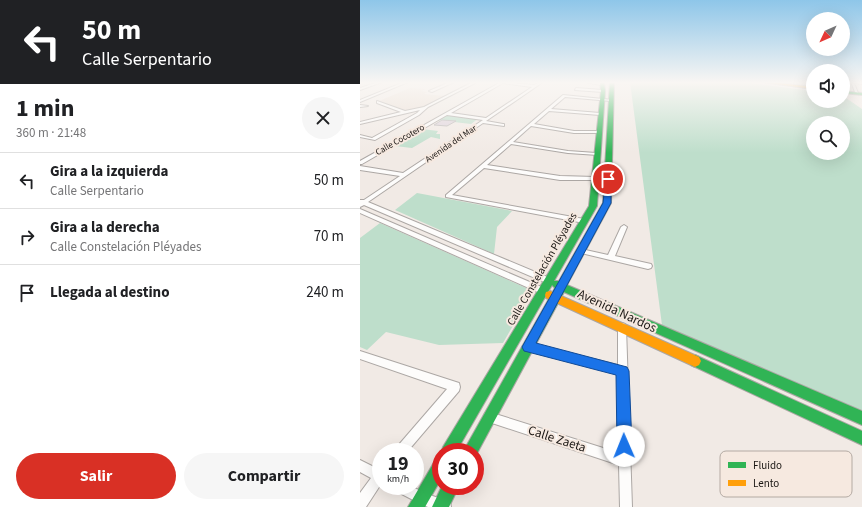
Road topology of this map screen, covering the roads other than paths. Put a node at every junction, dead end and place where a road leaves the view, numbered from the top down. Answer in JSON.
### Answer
{"nodes":[{"id":1,"x":360,"y":106,"type":"edge"},
{"id":2,"x":366,"y":106,"type":"dead end"},
{"id":3,"x":388,"y":106,"type":"edge"},
{"id":4,"x":429,"y":106,"type":"edge"},
{"id":5,"x":462,"y":106,"type":"edge"},
{"id":6,"x":504,"y":106,"type":"edge"},
{"id":7,"x":509,"y":106,"type":"edge"},
{"id":8,"x":554,"y":106,"type":"edge"},
{"id":9,"x":601,"y":106,"type":"edge"},
{"id":10,"x":611,"y":106,"type":"edge"},
{"id":11,"x":424,"y":108,"type":"junction"},
{"id":12,"x":549,"y":110,"type":"junction"},
{"id":13,"x":404,"y":112,"type":"junction"},
{"id":14,"x":448,"y":114,"type":"junction"},
{"id":15,"x":600,"y":114,"type":"junction"},
{"id":16,"x":360,"y":116,"type":"edge"},
{"id":17,"x":369,"y":120,"type":"junction"},
{"id":18,"x":483,"y":120,"type":"junction"},
{"id":19,"x":360,"y":123,"type":"edge"},
{"id":20,"x":503,"y":125,"type":"dead end"},
{"id":21,"x":530,"y":125,"type":"junction"},
{"id":22,"x":599,"y":132,"type":"junction"},
{"id":23,"x":360,"y":136,"type":"edge"},
{"id":24,"x":510,"y":143,"type":"junction"},
{"id":25,"x":596,"y":154,"type":"junction"},
{"id":26,"x":360,"y":163,"type":"edge"},
{"id":27,"x":482,"y":166,"type":"junction"},
{"id":28,"x":360,"y":168,"type":"edge"},
{"id":29,"x":402,"y":175,"type":"junction"},
{"id":30,"x":595,"y":179,"type":"junction"},
{"id":31,"x":361,"y":202,"type":"edge"},
{"id":32,"x":593,"y":206,"type":"junction"},
{"id":33,"x":604,"y":208,"type":"junction"},
{"id":34,"x":360,"y":211,"type":"edge"},
{"id":35,"x":584,"y":221,"type":"junction"},
{"id":36,"x":624,"y":227,"type":"dead end"},
{"id":37,"x":581,"y":251,"type":"junction"},
{"id":38,"x":611,"y":258,"type":"junction"},
{"id":39,"x":648,"y":266,"type":"dead end"},
{"id":40,"x":549,"y":281,"type":"junction"},
{"id":41,"x":562,"y":286,"type":"junction"},
{"id":42,"x":542,"y":291,"type":"junction"},
{"id":43,"x":556,"y":297,"type":"junction"},
{"id":44,"x":622,"y":328,"type":"junction"},
{"id":45,"x":528,"y":347,"type":"junction"},
{"id":46,"x":360,"y":355,"type":"edge"},
{"id":47,"x":623,"y":371,"type":"junction"},
{"id":48,"x":490,"y":417,"type":"junction"},
{"id":49,"x":862,"y":418,"type":"edge"},
{"id":50,"x":862,"y":438,"type":"edge"},
{"id":51,"x":408,"y":443,"type":"edge"},
{"id":52,"x":453,"y":443,"type":"edge"},
{"id":53,"x":475,"y":443,"type":"edge"},
{"id":54,"x":625,"y":461,"type":"junction"},
{"id":55,"x":360,"y":466,"type":"edge"},
{"id":56,"x":372,"y":472,"type":"edge"},
{"id":57,"x":432,"y":480,"type":"edge"},
{"id":58,"x":372,"y":487,"type":"edge"},
{"id":59,"x":409,"y":495,"type":"edge"},
{"id":60,"x":447,"y":495,"type":"edge"},
{"id":61,"x":419,"y":503,"type":"edge"},
{"id":62,"x":360,"y":504,"type":"edge"},
{"id":63,"x":442,"y":506,"type":"edge"},
{"id":64,"x":626,"y":507,"type":"edge"}],
"edges":[{"from":1,"to":2,"type":"street"},
{"from":3,"to":13,"type":"street"},
{"from":4,"to":11,"type":"street"},
{"from":5,"to":14,"type":"street","name":"Calle Cocotero"},
{"from":6,"to":18,"type":"street","name":"Avenida del Mar"},
{"from":7,"to":18,"type":"street","name":"Avenida del Mar"},
{"from":8,"to":12,"type":"street"},
{"from":9,"to":15,"type":"main road","name":"Calle Constelación Pléyades"},
{"from":10,"to":33,"type":"main road"},
{"from":11,"to":13,"type":"street"},
{"from":11,"to":23,"type":"street"},
{"from":12,"to":15,"type":"street"},
{"from":12,"to":21,"type":"street"},
{"from":13,"to":17,"type":"street"},
{"from":14,"to":18,"type":"street"},
{"from":14,"to":26,"type":"street","name":"Calle Cocotero"},
{"from":15,"to":22,"type":"main road","name":"Calle Constelación Pléyades"},
{"from":16,"to":17,"type":"street"},
{"from":17,"to":19,"type":"street"},
{"from":18,"to":20,"type":"street"},
{"from":18,"to":29,"type":"street","name":"Avenida del Mar"},
{"from":21,"to":22,"type":"street"},
{"from":21,"to":24,"type":"street"},
{"from":22,"to":25,"type":"main road","name":"Calle Constelación Pléyades"},
{"from":24,"to":25,"type":"street"},
{"from":24,"to":27,"type":"street"},
{"from":25,"to":30,"type":"main road","name":"Calle Constelación Pléyades"},
{"from":27,"to":30,"type":"street"},
{"from":27,"to":35,"type":"street"},
{"from":28,"to":29,"type":"street"},
{"from":29,"to":31,"type":"street","name":"Avenida del Mar"},
{"from":30,"to":32,"type":"main road","name":"Calle Constelación Pléyades"},
{"from":31,"to":40,"type":"street","name":"Avenida Nardos"},
{"from":32,"to":33,"type":"main road"},
{"from":32,"to":35,"type":"main road","name":"Calle Constelación Pléyades"},
{"from":33,"to":37,"type":"main road"},
{"from":34,"to":42,"type":"street","name":"Avenida Nardos"},
{"from":35,"to":40,"type":"main road","name":"Calle Constelación Pléyades"},
{"from":36,"to":38,"type":"street"},
{"from":37,"to":38,"type":"street"},
{"from":37,"to":41,"type":"main road"},
{"from":38,"to":39,"type":"street"},
{"from":40,"to":41,"type":"main road","name":"Avenida Nardos"},
{"from":40,"to":42,"type":"main road","name":"Calle Constelación Pléyades"},
{"from":41,"to":43,"type":"main road"},
{"from":41,"to":49,"type":"main road","name":"Avenida Nardos"},
{"from":42,"to":43,"type":"main road","name":"Avenida Nardos"},
{"from":42,"to":52,"type":"main road","name":"Calle Constelación Pléyades"},
{"from":43,"to":44,"type":"main road","name":"Avenida Nardos"},
{"from":43,"to":45,"type":"main road"},
{"from":44,"to":47,"type":"street"},
{"from":44,"to":50,"type":"main road","name":"Avenida Nardos"},
{"from":45,"to":47,"type":"street"},
{"from":45,"to":48,"type":"main road"},
{"from":46,"to":51,"type":"street"},
{"from":47,"to":54,"type":"street"},
{"from":48,"to":53,"type":"main road"},
{"from":48,"to":54,"type":"street","name":"Calle Zaeta"},
{"from":54,"to":64,"type":"street"},
{"from":55,"to":56,"type":"street"},
{"from":57,"to":61,"type":"main road"},
{"from":58,"to":62,"type":"street"},
{"from":59,"to":61,"type":"street"},
{"from":60,"to":63,"type":"main road"},
{"from":61,"to":63,"type":"street"}]}
